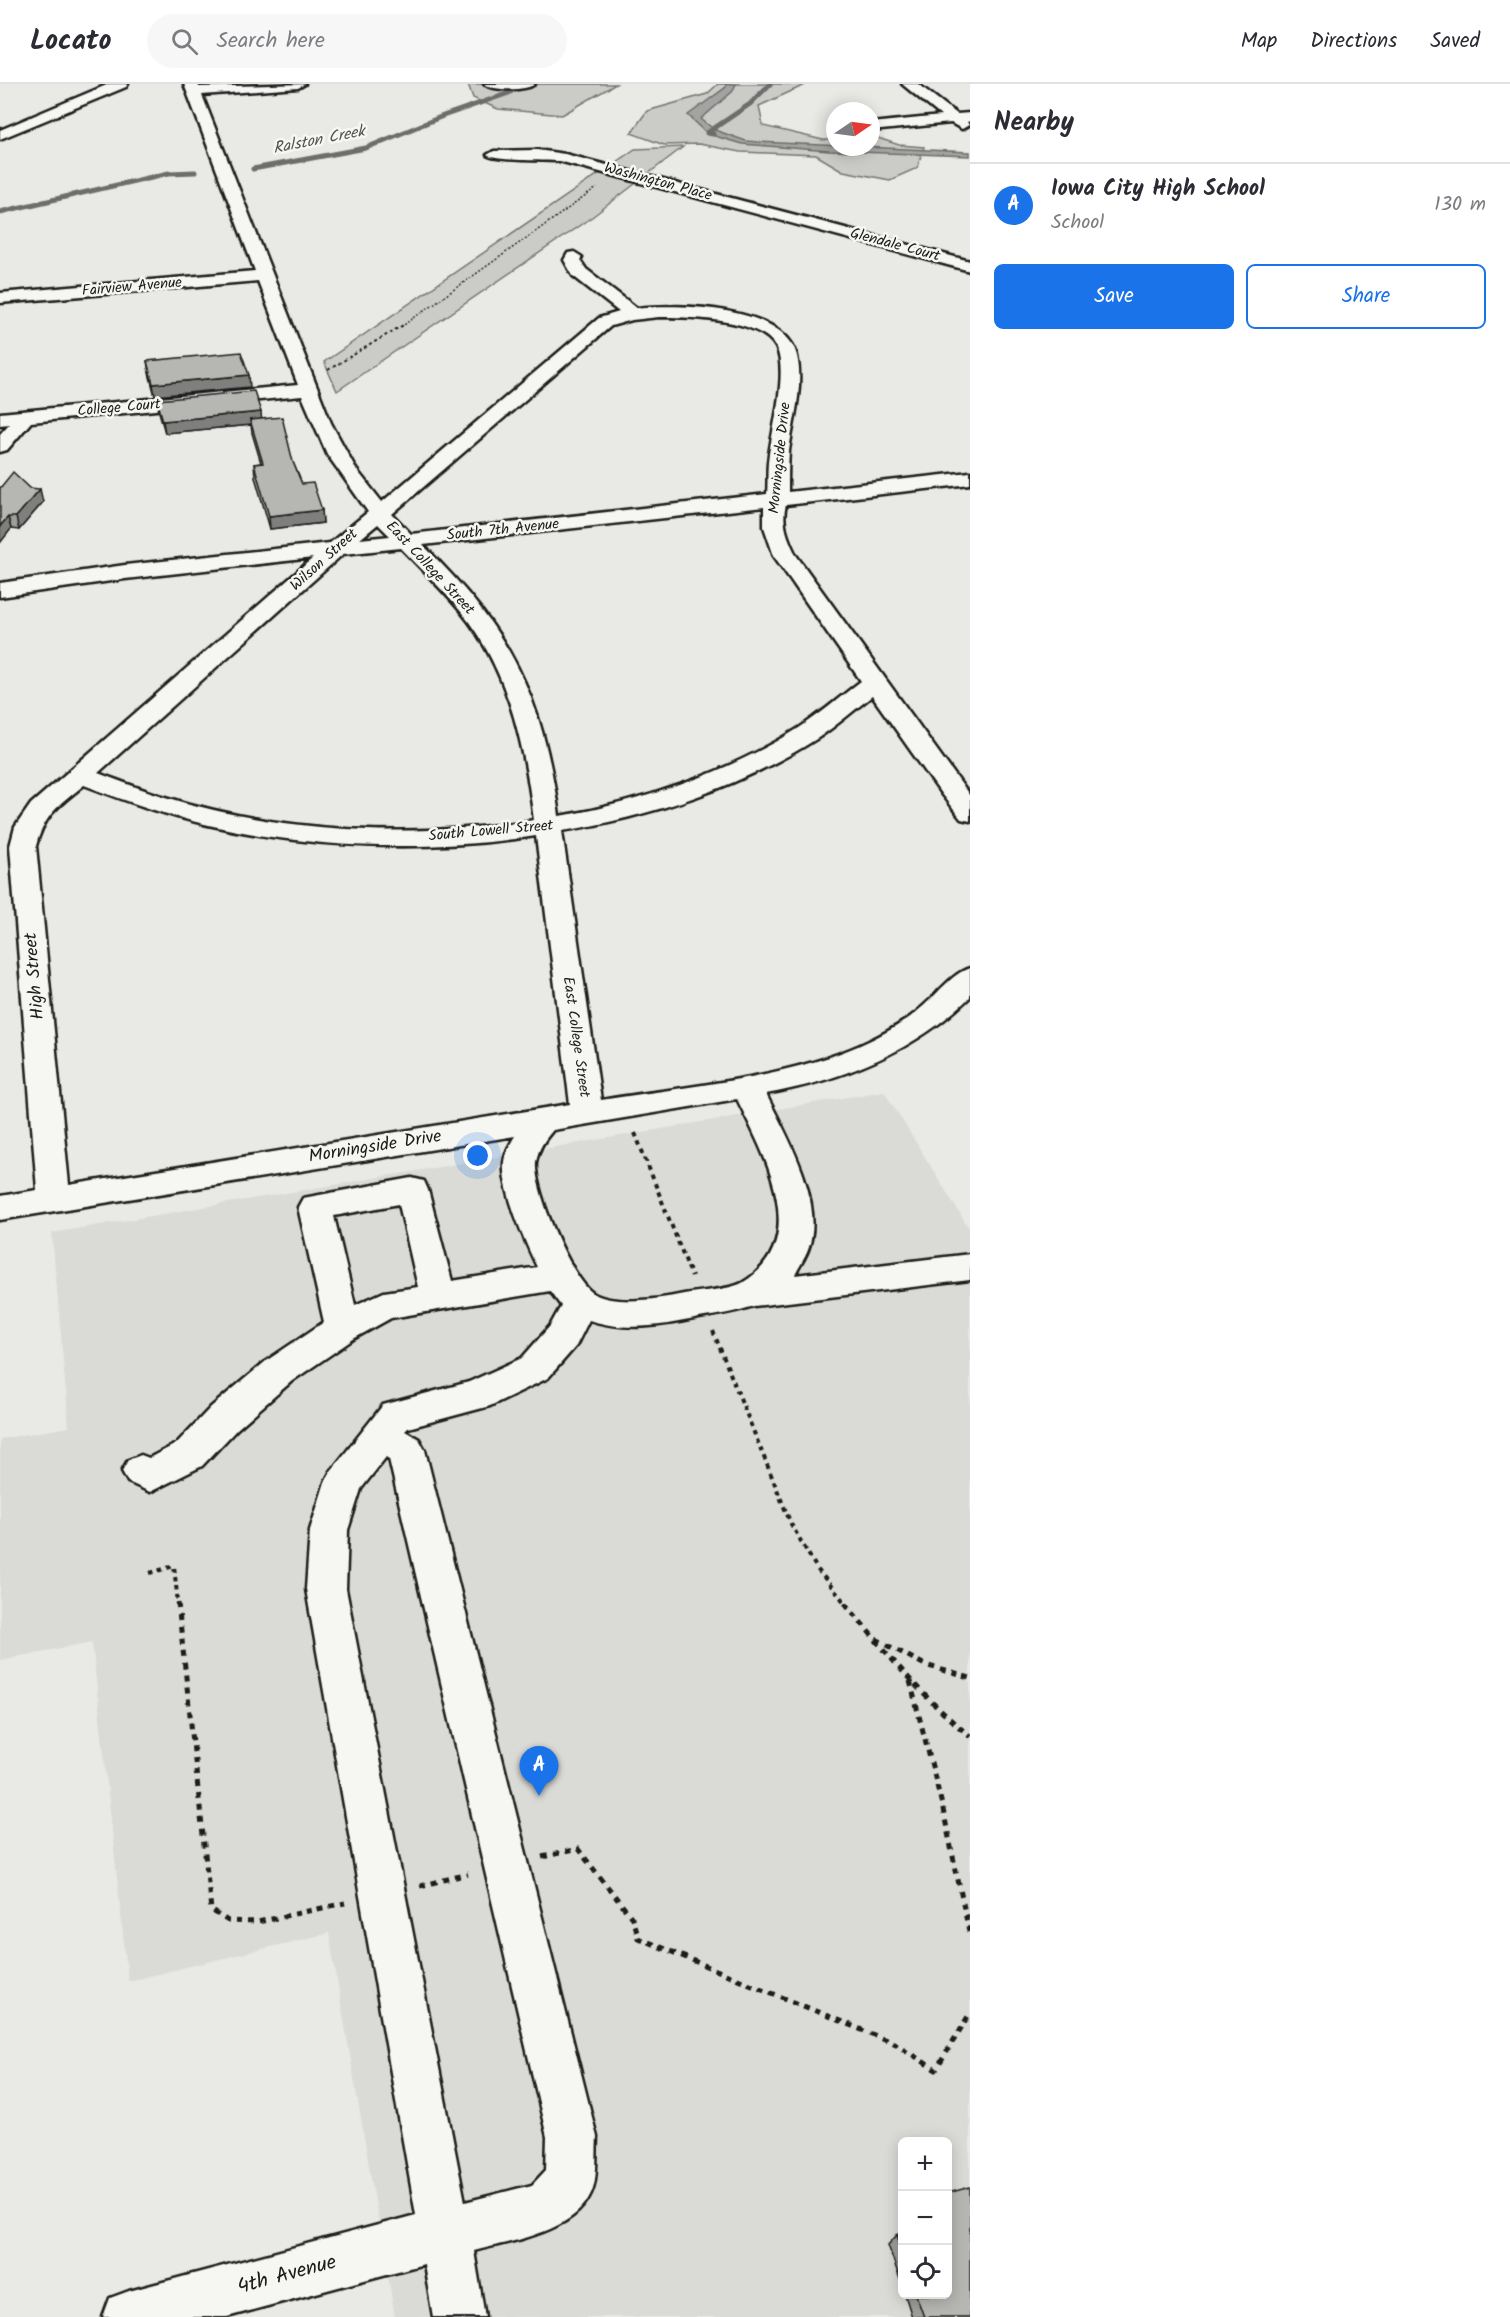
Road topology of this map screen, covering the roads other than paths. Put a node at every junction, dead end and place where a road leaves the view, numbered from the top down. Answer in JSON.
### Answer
{"nodes":[{"id":1,"x":121,"y":84,"type":"edge"},
{"id":2,"x":298,"y":84,"type":"edge"},
{"id":3,"x":491,"y":84,"type":"edge"},
{"id":4,"x":511,"y":84,"type":"edge"},
{"id":5,"x":528,"y":84,"type":"edge"},
{"id":6,"x":909,"y":84,"type":"edge"},
{"id":7,"x":192,"y":88,"type":"edge"},
{"id":8,"x":970,"y":117,"type":"edge"},
{"id":9,"x":954,"y":119,"type":"junction"},
{"id":10,"x":880,"y":126,"type":"edge"},
{"id":11,"x":970,"y":131,"type":"edge"},
{"id":12,"x":0,"y":135,"type":"edge"},
{"id":13,"x":494,"y":155,"type":"dead end"},
{"id":14,"x":820,"y":225,"type":"joint"},
{"id":15,"x":574,"y":256,"type":"dead end"},
{"id":16,"x":970,"y":266,"type":"edge"},
{"id":17,"x":264,"y":275,"type":"junction"},
{"id":18,"x":0,"y":298,"type":"edge"},
{"id":19,"x":633,"y":314,"type":"junction"},
{"id":20,"x":307,"y":386,"type":"junction"},
{"id":21,"x":26,"y":416,"type":"junction"},
{"id":22,"x":0,"y":418,"type":"edge"},
{"id":23,"x":0,"y":446,"type":"edge"},
{"id":24,"x":970,"y":478,"type":"edge"},
{"id":25,"x":777,"y":500,"type":"junction"},
{"id":26,"x":379,"y":513,"type":"junction"},
{"id":27,"x":408,"y":541,"type":"junction"},
{"id":28,"x":338,"y":549,"type":"junction"},
{"id":29,"x":0,"y":590,"type":"edge"},
{"id":30,"x":875,"y":682,"type":"junction"},
{"id":31,"x":80,"y":775,"type":"junction"},
{"id":32,"x":970,"y":813,"type":"edge"},
{"id":33,"x":548,"y":828,"type":"junction"},
{"id":34,"x":970,"y":978,"type":"edge"},
{"id":35,"x":747,"y":1087,"type":"junction"},
{"id":36,"x":587,"y":1113,"type":"junction"},
{"id":37,"x":543,"y":1120,"type":"junction"},
{"id":38,"x":54,"y":1199,"type":"junction"},
{"id":39,"x":0,"y":1208,"type":"edge"},
{"id":40,"x":970,"y":1267,"type":"edge"},
{"id":41,"x":570,"y":1289,"type":"junction"},
{"id":42,"x":753,"y":1293,"type":"junction"},
{"id":43,"x":438,"y":1296,"type":"junction"},
{"id":44,"x":343,"y":1328,"type":"junction"},
{"id":45,"x":382,"y":1437,"type":"junction"},
{"id":46,"x":141,"y":1471,"type":"dead end"},
{"id":47,"x":445,"y":2233,"type":"junction"},
{"id":48,"x":129,"y":2317,"type":"edge"},
{"id":49,"x":459,"y":2317,"type":"edge"}],
"edges":[{"from":1,"to":12,"type":"street"},
{"from":2,"to":7,"type":"street"},
{"from":3,"to":4,"type":"street"},
{"from":4,"to":5,"type":"street"},
{"from":6,"to":9,"type":"street"},
{"from":7,"to":17,"type":"street","name":"East College Street"},
{"from":8,"to":9,"type":"street"},
{"from":9,"to":10,"type":"street"},
{"from":9,"to":11,"type":"street"},
{"from":13,"to":14,"type":"street","name":"Washington Place"},
{"from":14,"to":16,"type":"street","name":"Glendale Court"},
{"from":15,"to":19,"type":"street"},
{"from":17,"to":18,"type":"street","name":"Fairview Avenue"},
{"from":17,"to":20,"type":"street","name":"East College Street"},
{"from":19,"to":25,"type":"street","name":"Morningside Drive"},
{"from":19,"to":26,"type":"street","name":"Wilson Street"},
{"from":20,"to":21,"type":"street","name":"College Court"},
{"from":20,"to":26,"type":"street","name":"East College Street"},
{"from":21,"to":22,"type":"street","name":"College Court"},
{"from":21,"to":23,"type":"street"},
{"from":24,"to":25,"type":"street","name":"South 7th Avenue"},
{"from":25,"to":27,"type":"street","name":"South 7th Avenue"},
{"from":25,"to":30,"type":"street","name":"Morningside Drive"},
{"from":26,"to":27,"type":"street","name":"East College Street"},
{"from":26,"to":28,"type":"street","name":"Wilson Street"},
{"from":27,"to":28,"type":"street","name":"South 7th Avenue"},
{"from":27,"to":33,"type":"street","name":"East College Street"},
{"from":28,"to":29,"type":"street","name":"South 7th Avenue"},
{"from":28,"to":31,"type":"street","name":"Wilson Street"},
{"from":30,"to":32,"type":"street","name":"Morningside Drive"},
{"from":30,"to":33,"type":"street","name":"South Lowell Street"},
{"from":31,"to":33,"type":"street","name":"South Lowell Street"},
{"from":31,"to":38,"type":"street","name":"High Street"},
{"from":33,"to":36,"type":"street","name":"East College Street"},
{"from":34,"to":35,"type":"street","name":"Morningside Drive"},
{"from":35,"to":36,"type":"street","name":"Morningside Drive"},
{"from":35,"to":42,"type":"street"},
{"from":36,"to":37,"type":"street","name":"Morningside Drive"},
{"from":37,"to":38,"type":"street","name":"Morningside Drive"},
{"from":37,"to":41,"type":"street"},
{"from":38,"to":39,"type":"street","name":"Morningside Drive"},
{"from":40,"to":42,"type":"street"},
{"from":41,"to":42,"type":"street"},
{"from":41,"to":43,"type":"street"},
{"from":41,"to":45,"type":"street"},
{"from":43,"to":44,"type":"street"},
{"from":43,"to":44,"type":"street"},
{"from":44,"to":46,"type":"street"},
{"from":45,"to":47,"type":"street"},
{"from":45,"to":47,"type":"street","name":"4th Avenue"},
{"from":47,"to":48,"type":"street","name":"4th Avenue"},
{"from":47,"to":49,"type":"street"}]}
